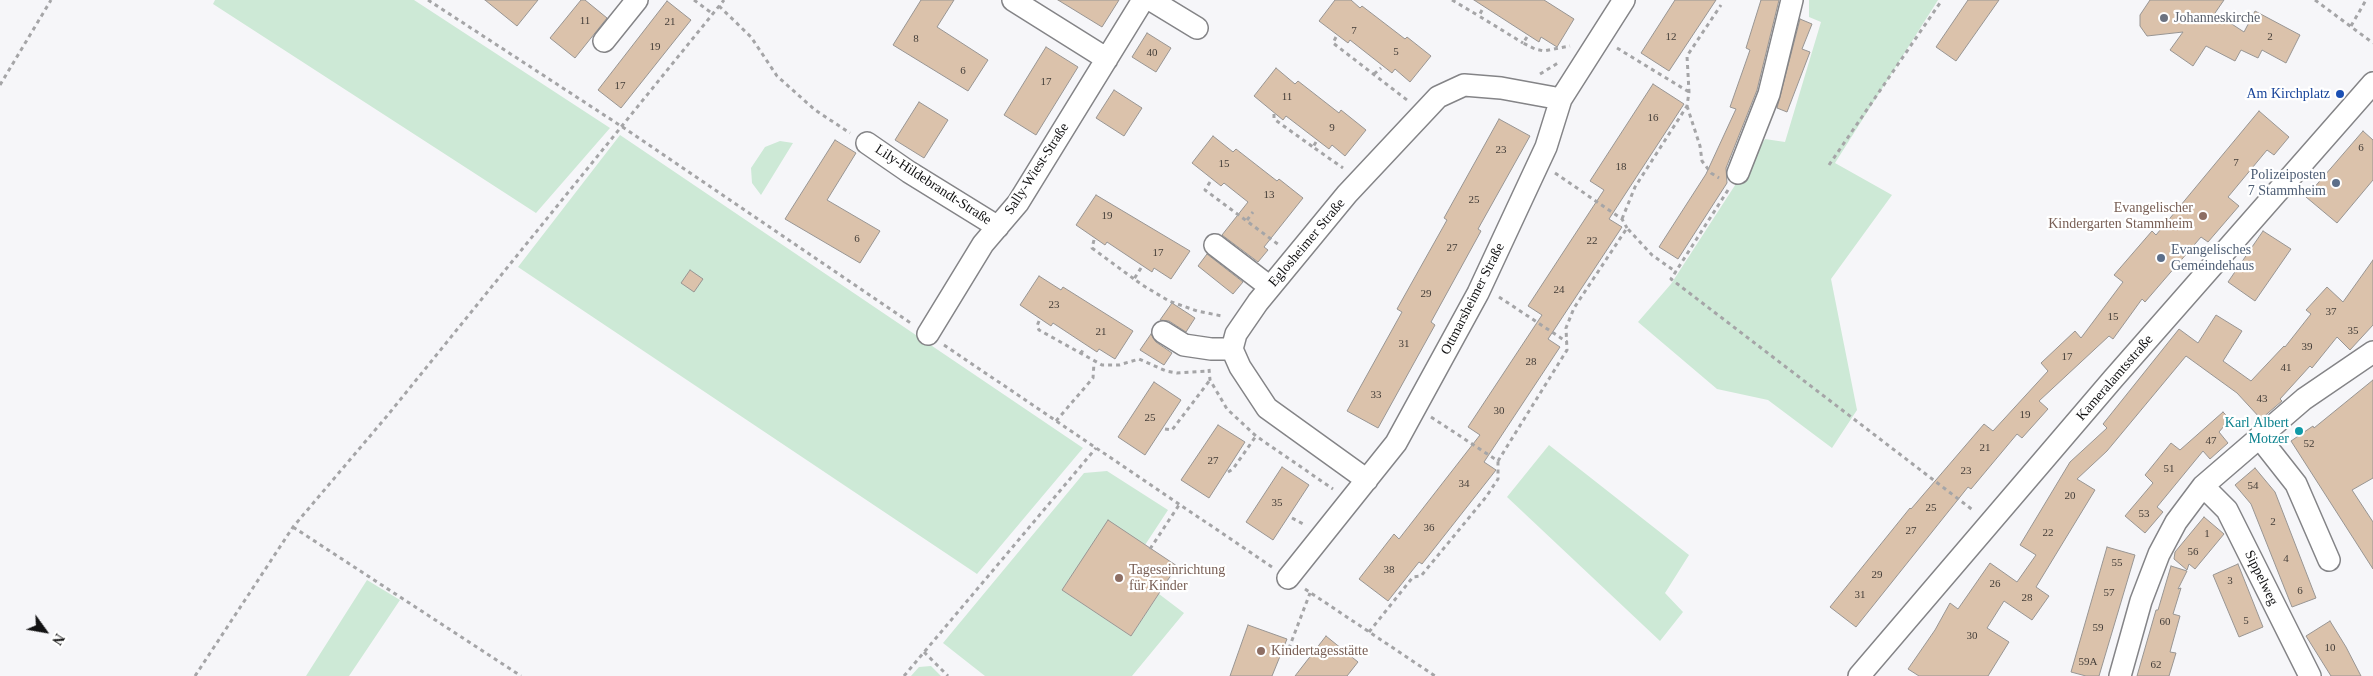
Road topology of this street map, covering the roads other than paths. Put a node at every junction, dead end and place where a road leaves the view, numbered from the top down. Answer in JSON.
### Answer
{"nodes":[{"id":1,"x":637,"y":0,"type":"edge"},
{"id":2,"x":1013,"y":0,"type":"edge"},
{"id":3,"x":1143,"y":0,"type":"edge"},
{"id":4,"x":1151,"y":0,"type":"edge"},
{"id":5,"x":1624,"y":0,"type":"edge"},
{"id":6,"x":1792,"y":0,"type":"edge"},
{"id":7,"x":1197,"y":28,"type":"dead end"},
{"id":8,"x":604,"y":41,"type":"dead end"},
{"id":9,"x":1106,"y":59,"type":"junction"},
{"id":10,"x":2373,"y":83,"type":"edge"},
{"id":11,"x":1561,"y":99,"type":"junction"},
{"id":12,"x":867,"y":143,"type":"road end"},
{"id":13,"x":1731,"y":180,"type":"road end"},
{"id":14,"x":998,"y":227,"type":"junction"},
{"id":15,"x":1215,"y":245,"type":"dead end"},
{"id":16,"x":1270,"y":287,"type":"junction"},
{"id":17,"x":1164,"y":332,"type":"dead end"},
{"id":18,"x":928,"y":334,"type":"dead end"},
{"id":19,"x":1232,"y":349,"type":"junction"},
{"id":20,"x":2373,"y":352,"type":"edge"},
{"id":21,"x":2259,"y":437,"type":"junction"},
{"id":22,"x":1367,"y":480,"type":"junction"},
{"id":23,"x":2203,"y":486,"type":"junction"},
{"id":24,"x":2329,"y":560,"type":"dead end"},
{"id":25,"x":1288,"y":578,"type":"dead end"},
{"id":26,"x":1859,"y":676,"type":"edge"},
{"id":27,"x":2120,"y":676,"type":"edge"},
{"id":28,"x":2310,"y":676,"type":"edge"}],
"edges":[{"from":1,"to":8,"type":"street"},
{"from":2,"to":9,"type":"street"},
{"from":3,"to":9,"type":"street","name":"Sally-Wiest-Straße"},
{"from":4,"to":7,"type":"street"},
{"from":5,"to":11,"type":"street","name":"Ottmarsheimer Straße"},
{"from":6,"to":13,"type":"street"},
{"from":9,"to":14,"type":"street","name":"Sally-Wiest-Straße"},
{"from":10,"to":26,"type":"street","name":"Kameralamtsstraße"},
{"from":11,"to":16,"type":"street","name":"Eglosheimer Straße"},
{"from":11,"to":22,"type":"street","name":"Ottmarsheimer Straße"},
{"from":12,"to":14,"type":"street","name":"Lily-Hildebrandt-Straße"},
{"from":14,"to":18,"type":"street","name":"Sally-Wiest-Straße"},
{"from":15,"to":16,"type":"street"},
{"from":16,"to":19,"type":"street","name":"Eglosheimer Straße"},
{"from":17,"to":19,"type":"street"},
{"from":19,"to":22,"type":"street"},
{"from":20,"to":21,"type":"street"},
{"from":21,"to":23,"type":"street"},
{"from":21,"to":24,"type":"street"},
{"from":22,"to":25,"type":"street","name":"Ottmarsheimer Straße"},
{"from":23,"to":27,"type":"street"},
{"from":23,"to":28,"type":"street","name":"Sippelweg"}]}
